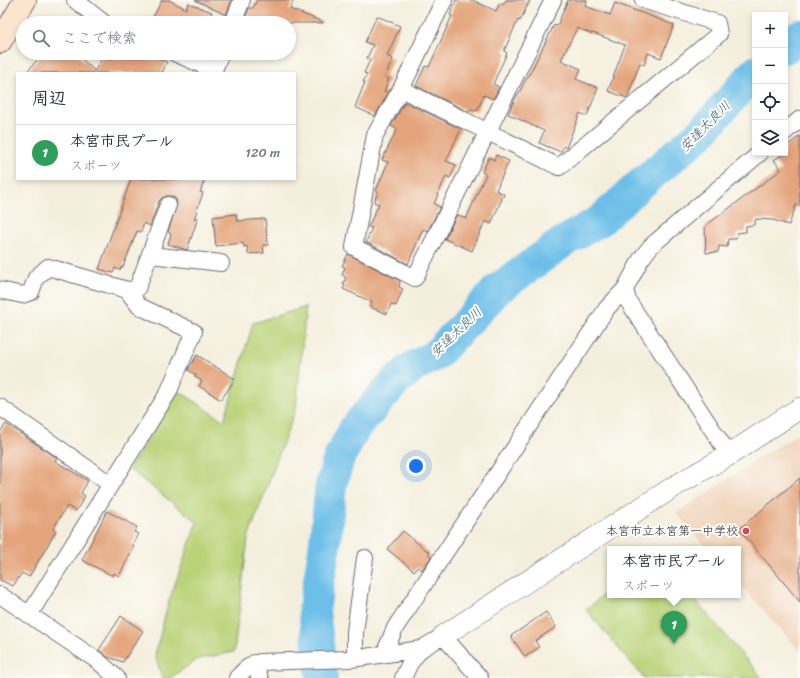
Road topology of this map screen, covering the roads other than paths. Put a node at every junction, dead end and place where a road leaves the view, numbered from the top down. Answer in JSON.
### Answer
{"nodes":[{"id":1,"x":25,"y":0,"type":"edge"},
{"id":2,"x":74,"y":0,"type":"edge"},
{"id":3,"x":242,"y":0,"type":"edge"},
{"id":4,"x":444,"y":0,"type":"edge"},
{"id":5,"x":553,"y":0,"type":"edge"},
{"id":6,"x":643,"y":0,"type":"edge"},
{"id":7,"x":95,"y":16,"type":"edge"},
{"id":8,"x":236,"y":16,"type":"edge"},
{"id":9,"x":0,"y":42,"type":"edge"},
{"id":10,"x":190,"y":60,"type":"edge"},
{"id":11,"x":218,"y":60,"type":"edge"},
{"id":12,"x":401,"y":89,"type":"junction"},
{"id":13,"x":800,"y":119,"type":"edge"},
{"id":14,"x":788,"y":129,"type":"edge"},
{"id":15,"x":488,"y":131,"type":"junction"},
{"id":16,"x":756,"y":156,"type":"edge"},
{"id":17,"x":168,"y":205,"type":"dead end"},
{"id":18,"x":150,"y":255,"type":"junction"},
{"id":19,"x":221,"y":263,"type":"dead end"},
{"id":20,"x":625,"y":289,"type":"junction"},
{"id":21,"x":0,"y":290,"type":"edge"},
{"id":22,"x":127,"y":290,"type":"junction"},
{"id":23,"x":0,"y":407,"type":"edge"},
{"id":24,"x":800,"y":408,"type":"edge"},
{"id":25,"x":729,"y":455,"type":"junction"},
{"id":26,"x":110,"y":484,"type":"junction"},
{"id":27,"x":364,"y":558,"type":"dead end"},
{"id":28,"x":0,"y":595,"type":"edge"},
{"id":29,"x":29,"y":615,"type":"junction"},
{"id":30,"x":444,"y":636,"type":"junction"},
{"id":31,"x":421,"y":649,"type":"junction"},
{"id":32,"x":384,"y":654,"type":"junction"},
{"id":33,"x":353,"y":658,"type":"junction"},
{"id":34,"x":258,"y":668,"type":"edge"},
{"id":35,"x":117,"y":678,"type":"edge"},
{"id":36,"x":237,"y":678,"type":"edge"},
{"id":37,"x":403,"y":678,"type":"edge"},
{"id":38,"x":480,"y":678,"type":"edge"}],
"edges":[{"from":1,"to":9,"type":"main road"},
{"from":2,"to":7,"type":"street"},
{"from":3,"to":8,"type":"street"},
{"from":4,"to":12,"type":"street"},
{"from":5,"to":15,"type":"street"},
{"from":6,"to":15,"type":"street"},
{"from":10,"to":11,"type":"street"},
{"from":12,"to":15,"type":"street"},
{"from":12,"to":15,"type":"street"},
{"from":13,"to":14,"type":"street"},
{"from":16,"to":20,"type":"street"},
{"from":17,"to":18,"type":"street"},
{"from":18,"to":19,"type":"street"},
{"from":18,"to":22,"type":"street"},
{"from":20,"to":25,"type":"street"},
{"from":20,"to":32,"type":"street"},
{"from":21,"to":22,"type":"street"},
{"from":22,"to":26,"type":"street"},
{"from":23,"to":26,"type":"street"},
{"from":24,"to":25,"type":"street"},
{"from":25,"to":30,"type":"street"},
{"from":26,"to":29,"type":"street"},
{"from":27,"to":33,"type":"street"},
{"from":28,"to":29,"type":"street"},
{"from":29,"to":35,"type":"street"},
{"from":30,"to":31,"type":"street"},
{"from":30,"to":38,"type":"street"},
{"from":31,"to":32,"type":"street"},
{"from":31,"to":37,"type":"street"},
{"from":32,"to":33,"type":"street"},
{"from":33,"to":34,"type":"street"},
{"from":34,"to":36,"type":"street"}]}
